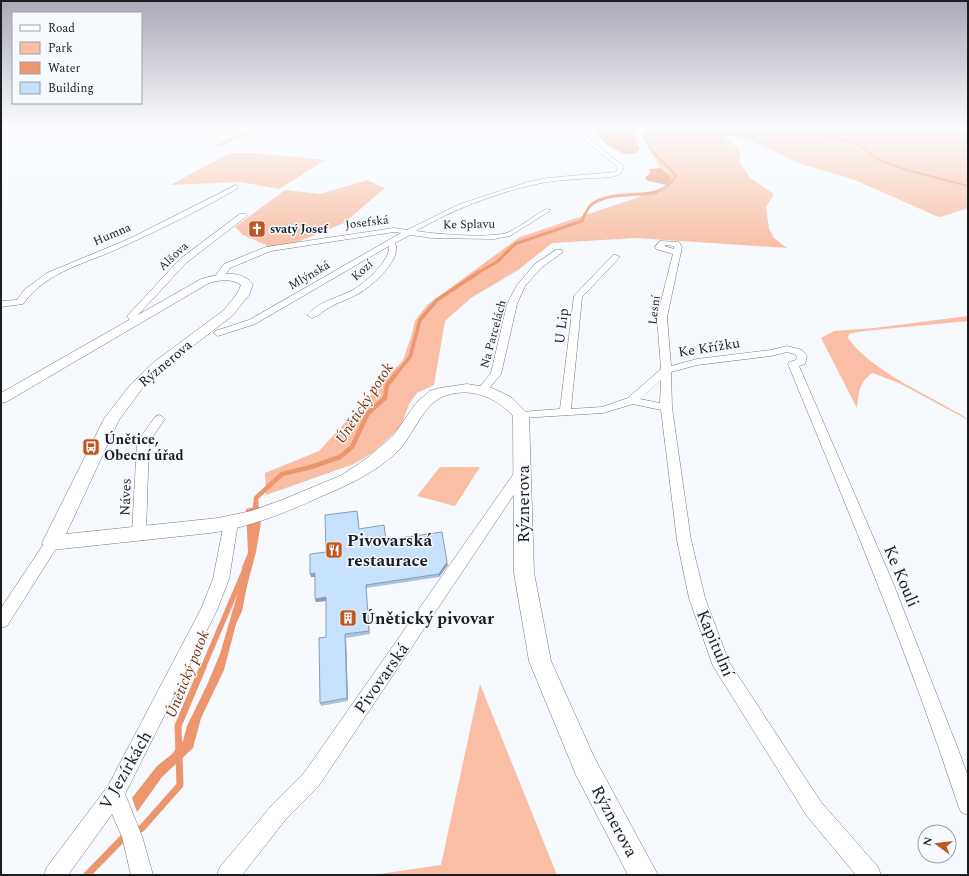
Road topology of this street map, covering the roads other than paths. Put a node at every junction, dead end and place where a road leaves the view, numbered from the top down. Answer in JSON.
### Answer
{"nodes":[{"id":1,"x":620,"y":170,"type":"edge"},
{"id":2,"x":236,"y":187,"type":"dead end"},
{"id":3,"x":548,"y":210,"type":"dead end"},
{"id":4,"x":243,"y":216,"type":"dead end"},
{"id":5,"x":408,"y":232,"type":"junction"},
{"id":6,"x":392,"y":242,"type":"junction"},
{"id":7,"x":559,"y":252,"type":"dead end"},
{"id":8,"x":677,"y":252,"type":"dead end"},
{"id":9,"x":616,"y":257,"type":"dead end"},
{"id":10,"x":218,"y":278,"type":"junction"},
{"id":11,"x":1,"y":304,"type":"edge"},
{"id":12,"x":312,"y":315,"type":"dead end"},
{"id":13,"x":136,"y":322,"type":"junction"},
{"id":14,"x":218,"y":333,"type":"dead end"},
{"id":15,"x":771,"y":353,"type":"joint"},
{"id":16,"x":666,"y":370,"type":"junction"},
{"id":17,"x":483,"y":390,"type":"junction"},
{"id":18,"x":1,"y":400,"type":"edge"},
{"id":19,"x":632,"y":400,"type":"junction"},
{"id":20,"x":666,"y":408,"type":"junction"},
{"id":21,"x":565,"y":412,"type":"junction"},
{"id":22,"x":521,"y":414,"type":"junction"},
{"id":23,"x":159,"y":419,"type":"dead end"},
{"id":24,"x":522,"y":472,"type":"junction"},
{"id":25,"x":231,"y":523,"type":"junction"},
{"id":26,"x":140,"y":533,"type":"junction"},
{"id":27,"x":52,"y":543,"type":"junction"},
{"id":28,"x":1,"y":621,"type":"edge"},
{"id":29,"x":116,"y":797,"type":"junction"},
{"id":30,"x":968,"y":805,"type":"edge"},
{"id":31,"x":55,"y":875,"type":"edge"},
{"id":32,"x":142,"y":875,"type":"edge"},
{"id":33,"x":228,"y":875,"type":"edge"},
{"id":34,"x":644,"y":875,"type":"edge"},
{"id":35,"x":870,"y":875,"type":"edge"}],
"edges":[{"from":1,"to":5,"type":"street","name":"Mlýnská"},
{"from":2,"to":11,"type":"street","name":"Humna"},
{"from":3,"to":5,"type":"street","name":"Ke Splavu"},
{"from":4,"to":13,"type":"street","name":"Alšova"},
{"from":5,"to":6,"type":"street","name":"Mlýnská"},
{"from":5,"to":10,"type":"street","name":"Josefská"},
{"from":6,"to":12,"type":"street","name":"Kozí"},
{"from":6,"to":14,"type":"street","name":"Mlýnská"},
{"from":7,"to":17,"type":"street","name":"Na Parcelách"},
{"from":8,"to":16,"type":"street","name":"Lesní"},
{"from":9,"to":21,"type":"street","name":"U Lip"},
{"from":10,"to":13,"type":"street","name":"Rýznerova"},
{"from":10,"to":27,"type":"street","name":"Rýznerova"},
{"from":13,"to":18,"type":"street","name":"Rýznerova"},
{"from":15,"to":16,"type":"street","name":"Ke Křížku"},
{"from":15,"to":30,"type":"street","name":"Ke Kouli"},
{"from":16,"to":19,"type":"street","name":"Ke Křížku"},
{"from":16,"to":20,"type":"street","name":"Kapitulní"},
{"from":17,"to":22,"type":"street"},
{"from":17,"to":25,"type":"street"},
{"from":19,"to":20,"type":"street"},
{"from":19,"to":21,"type":"street","name":"Ke Křížku"},
{"from":20,"to":35,"type":"street","name":"Kapitulní"},
{"from":21,"to":22,"type":"street","name":"Ke Křížku"},
{"from":22,"to":24,"type":"street","name":"Rýznerova"},
{"from":23,"to":26,"type":"street","name":"Náves"},
{"from":24,"to":33,"type":"street","name":"Pivovarská"},
{"from":24,"to":34,"type":"street","name":"Rýznerova"},
{"from":25,"to":26,"type":"street"},
{"from":25,"to":29,"type":"street","name":"V Jezírkách"},
{"from":26,"to":27,"type":"street"},
{"from":27,"to":28,"type":"street"},
{"from":29,"to":31,"type":"street","name":"V Jezírkách"},
{"from":29,"to":32,"type":"street"}]}
